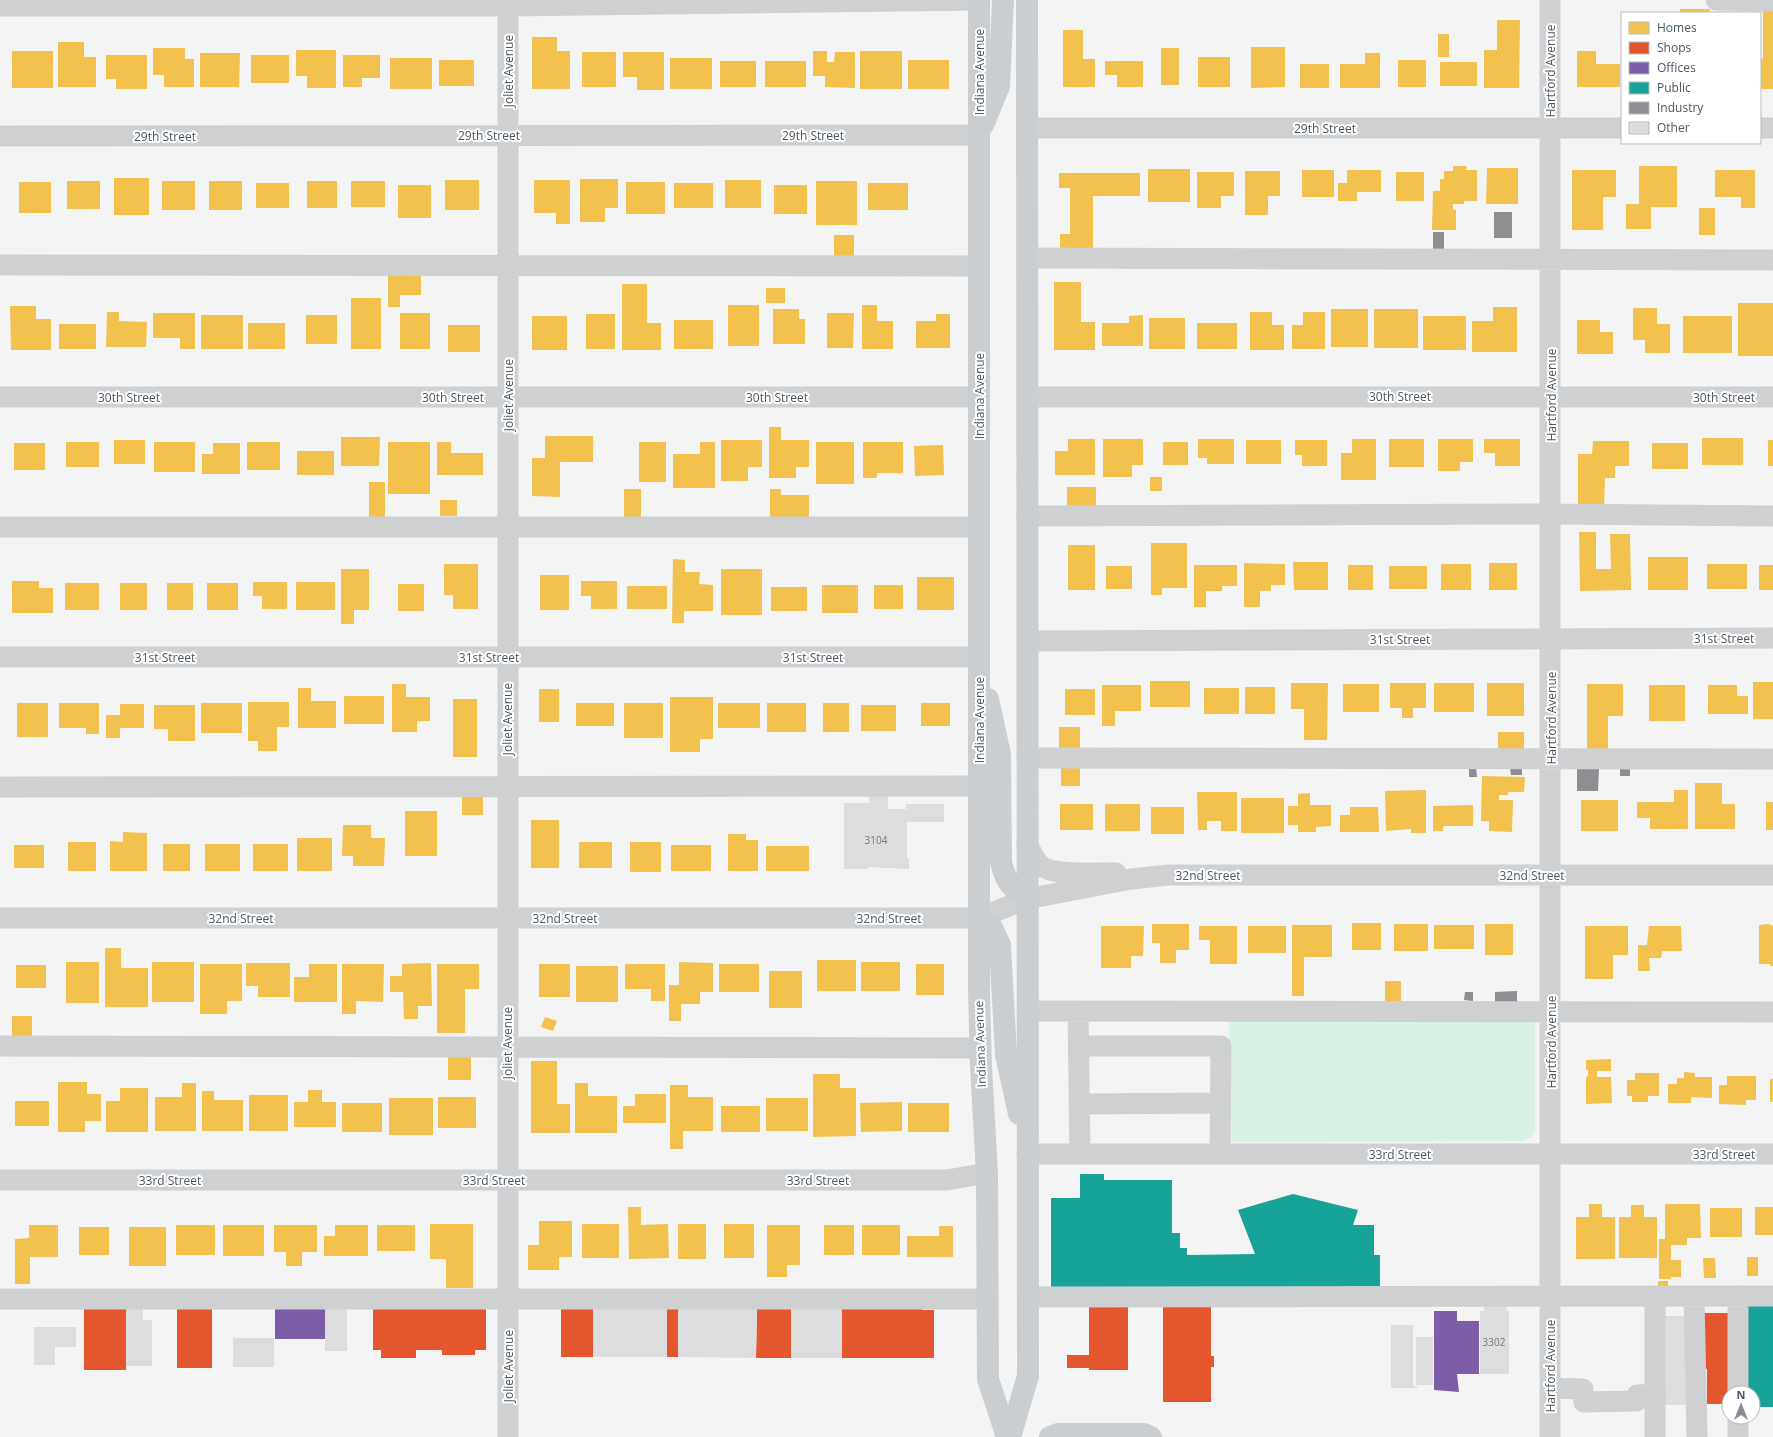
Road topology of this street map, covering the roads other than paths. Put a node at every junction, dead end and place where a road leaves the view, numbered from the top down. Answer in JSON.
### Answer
{"nodes":[{"id":1,"x":979,"y":0,"type":"edge"},
{"id":2,"x":1003,"y":0,"type":"edge"},
{"id":3,"x":1027,"y":0,"type":"edge"},
{"id":4,"x":1550,"y":0,"type":"edge"},
{"id":5,"x":1716,"y":0,"type":"edge"},
{"id":6,"x":1773,"y":1,"type":"edge"},
{"id":7,"x":508,"y":3,"type":"edge"},
{"id":8,"x":0,"y":6,"type":"edge"},
{"id":9,"x":1027,"y":128,"type":"junction"},
{"id":10,"x":1550,"y":128,"type":"junction"},
{"id":11,"x":1621,"y":128,"type":"edge"},
{"id":12,"x":1761,"y":128,"type":"edge"},
{"id":13,"x":1773,"y":128,"type":"edge"},
{"id":14,"x":508,"y":135,"type":"junction"},
{"id":15,"x":979,"y":135,"type":"junction"},
{"id":16,"x":0,"y":136,"type":"edge"},
{"id":17,"x":1027,"y":258,"type":"junction"},
{"id":18,"x":1551,"y":260,"type":"junction"},
{"id":19,"x":1773,"y":260,"type":"edge"},
{"id":20,"x":0,"y":265,"type":"edge"},
{"id":21,"x":508,"y":266,"type":"junction"},
{"id":22,"x":979,"y":266,"type":"junction"},
{"id":23,"x":0,"y":396,"type":"edge"},
{"id":24,"x":508,"y":396,"type":"junction"},
{"id":25,"x":979,"y":396,"type":"junction"},
{"id":26,"x":1551,"y":396,"type":"junction"},
{"id":27,"x":1027,"y":397,"type":"junction"},
{"id":28,"x":1773,"y":397,"type":"edge"},
{"id":29,"x":1551,"y":514,"type":"junction"},
{"id":30,"x":1027,"y":516,"type":"junction"},
{"id":31,"x":1773,"y":516,"type":"edge"},
{"id":32,"x":507,"y":526,"type":"junction"},
{"id":33,"x":0,"y":527,"type":"edge"},
{"id":34,"x":979,"y":527,"type":"junction"},
{"id":35,"x":1552,"y":638,"type":"junction"},
{"id":36,"x":1773,"y":638,"type":"edge"},
{"id":37,"x":1027,"y":641,"type":"junction"},
{"id":38,"x":0,"y":657,"type":"edge"},
{"id":39,"x":507,"y":657,"type":"junction"},
{"id":40,"x":979,"y":657,"type":"junction"},
{"id":41,"x":1028,"y":758,"type":"junction"},
{"id":42,"x":1773,"y":759,"type":"edge"},
{"id":43,"x":1551,"y":760,"type":"junction"},
{"id":44,"x":979,"y":786,"type":"junction"},
{"id":45,"x":0,"y":788,"type":"edge"},
{"id":46,"x":507,"y":788,"type":"junction"},
{"id":47,"x":1027,"y":844,"type":"junction"},
{"id":48,"x":1169,"y":875,"type":"junction"},
{"id":49,"x":1551,"y":875,"type":"junction"},
{"id":50,"x":1773,"y":875,"type":"edge"},
{"id":51,"x":1027,"y":899,"type":"junction"},
{"id":52,"x":0,"y":918,"type":"edge"},
{"id":53,"x":507,"y":918,"type":"junction"},
{"id":54,"x":979,"y":918,"type":"junction"},
{"id":55,"x":1028,"y":1011,"type":"junction"},
{"id":56,"x":1078,"y":1011,"type":"junction"},
{"id":57,"x":1551,"y":1011,"type":"junction"},
{"id":58,"x":1773,"y":1012,"type":"edge"},
{"id":59,"x":0,"y":1046,"type":"edge"},
{"id":60,"x":1078,"y":1046,"type":"junction"},
{"id":61,"x":507,"y":1048,"type":"junction"},
{"id":62,"x":980,"y":1048,"type":"junction"},
{"id":63,"x":1220,"y":1103,"type":"junction"},
{"id":64,"x":1079,"y":1104,"type":"junction"},
{"id":65,"x":1028,"y":1154,"type":"junction"},
{"id":66,"x":1080,"y":1154,"type":"junction"},
{"id":67,"x":1220,"y":1154,"type":"junction"},
{"id":68,"x":1550,"y":1154,"type":"junction"},
{"id":69,"x":1773,"y":1154,"type":"edge"},
{"id":70,"x":987,"y":1173,"type":"junction"},
{"id":71,"x":0,"y":1180,"type":"edge"},
{"id":72,"x":508,"y":1180,"type":"junction"},
{"id":73,"x":1550,"y":1296,"type":"junction"},
{"id":74,"x":1655,"y":1296,"type":"junction"},
{"id":75,"x":1738,"y":1296,"type":"junction"},
{"id":76,"x":1773,"y":1296,"type":"edge"},
{"id":77,"x":1694,"y":1297,"type":"junction"},
{"id":78,"x":1028,"y":1298,"type":"junction"},
{"id":79,"x":0,"y":1299,"type":"edge"},
{"id":80,"x":988,"y":1299,"type":"junction"},
{"id":81,"x":508,"y":1300,"type":"junction"},
{"id":82,"x":1738,"y":1385,"type":"edge"},
{"id":83,"x":1550,"y":1388,"type":"junction"},
{"id":84,"x":1646,"y":1394,"type":"junction"},
{"id":85,"x":1738,"y":1425,"type":"edge"},
{"id":86,"x":508,"y":1437,"type":"edge"},
{"id":87,"x":1007,"y":1437,"type":"edge"},
{"id":88,"x":1010,"y":1437,"type":"edge"},
{"id":89,"x":1050,"y":1437,"type":"edge"},
{"id":90,"x":1151,"y":1437,"type":"edge"},
{"id":91,"x":1550,"y":1437,"type":"edge"},
{"id":92,"x":1655,"y":1437,"type":"edge"},
{"id":93,"x":1697,"y":1437,"type":"edge"},
{"id":94,"x":1738,"y":1437,"type":"edge"}],
"edges":[{"from":1,"to":7,"type":"street"},
{"from":1,"to":15,"type":"main road","name":"Indiana Avenue"},
{"from":2,"to":15,"type":"main road"},
{"from":3,"to":9,"type":"main road"},
{"from":4,"to":10,"type":"street","name":"Hartford Avenue"},
{"from":5,"to":6,"type":"street"},
{"from":7,"to":8,"type":"street"},
{"from":7,"to":14,"type":"street","name":"Joliet Avenue"},
{"from":9,"to":10,"type":"street","name":"29th Street"},
{"from":9,"to":17,"type":"main road"},
{"from":10,"to":11,"type":"street","name":"29th Street"},
{"from":10,"to":18,"type":"street","name":"Hartford Avenue"},
{"from":12,"to":13,"type":"street"},
{"from":14,"to":15,"type":"street","name":"29th Street"},
{"from":14,"to":16,"type":"street","name":"29th Street"},
{"from":14,"to":21,"type":"street","name":"Joliet Avenue"},
{"from":15,"to":22,"type":"main road","name":"Indiana Avenue"},
{"from":17,"to":18,"type":"street"},
{"from":17,"to":27,"type":"main road"},
{"from":18,"to":19,"type":"street"},
{"from":18,"to":26,"type":"street","name":"Hartford Avenue"},
{"from":20,"to":21,"type":"street"},
{"from":21,"to":22,"type":"street"},
{"from":21,"to":24,"type":"street","name":"Joliet Avenue"},
{"from":22,"to":25,"type":"main road","name":"Indiana Avenue"},
{"from":23,"to":24,"type":"street","name":"30th Street"},
{"from":24,"to":25,"type":"street","name":"30th Street"},
{"from":24,"to":32,"type":"street","name":"Joliet Avenue"},
{"from":25,"to":34,"type":"main road","name":"Indiana Avenue"},
{"from":26,"to":27,"type":"street","name":"30th Street"},
{"from":26,"to":28,"type":"street","name":"30th Street"},
{"from":26,"to":29,"type":"street","name":"Hartford Avenue"},
{"from":27,"to":30,"type":"main road"},
{"from":29,"to":30,"type":"street"},
{"from":29,"to":31,"type":"street"},
{"from":29,"to":35,"type":"street","name":"Hartford Avenue"},
{"from":30,"to":37,"type":"main road"},
{"from":32,"to":33,"type":"street"},
{"from":32,"to":34,"type":"street"},
{"from":32,"to":39,"type":"street","name":"Joliet Avenue"},
{"from":34,"to":40,"type":"main road","name":"Indiana Avenue"},
{"from":35,"to":36,"type":"street","name":"31st Street"},
{"from":35,"to":37,"type":"street","name":"31st Street"},
{"from":35,"to":43,"type":"street","name":"Hartford Avenue"},
{"from":37,"to":41,"type":"main road"},
{"from":38,"to":39,"type":"street","name":"31st Street"},
{"from":39,"to":40,"type":"street","name":"31st Street"},
{"from":39,"to":46,"type":"street","name":"Joliet Avenue"},
{"from":40,"to":44,"type":"main road","name":"Indiana Avenue"},
{"from":40,"to":51,"type":"main road"},
{"from":41,"to":43,"type":"street"},
{"from":41,"to":47,"type":"main road"},
{"from":42,"to":43,"type":"street"},
{"from":43,"to":49,"type":"street","name":"Hartford Avenue"},
{"from":44,"to":46,"type":"street"},
{"from":44,"to":54,"type":"main road","name":"Indiana Avenue"},
{"from":45,"to":46,"type":"street"},
{"from":46,"to":53,"type":"street","name":"Joliet Avenue"},
{"from":47,"to":48,"type":"street"},
{"from":47,"to":51,"type":"main road"},
{"from":48,"to":49,"type":"street","name":"32nd Street"},
{"from":48,"to":51,"type":"street","name":"32nd Street"},
{"from":49,"to":50,"type":"street","name":"32nd Street"},
{"from":49,"to":57,"type":"street","name":"Hartford Avenue"},
{"from":51,"to":54,"type":"street","name":"32nd Street"},
{"from":51,"to":55,"type":"main road"},
{"from":52,"to":53,"type":"street","name":"32nd Street"},
{"from":53,"to":54,"type":"street","name":"32nd Street"},
{"from":53,"to":61,"type":"street","name":"Joliet Avenue"},
{"from":54,"to":62,"type":"main road","name":"Indiana Avenue"},
{"from":54,"to":65,"type":"main road"},
{"from":55,"to":56,"type":"street"},
{"from":55,"to":65,"type":"main road"},
{"from":56,"to":57,"type":"street"},
{"from":56,"to":60,"type":"street"},
{"from":57,"to":58,"type":"street"},
{"from":57,"to":68,"type":"street","name":"Hartford Avenue"},
{"from":59,"to":61,"type":"street"},
{"from":60,"to":63,"type":"street"},
{"from":60,"to":64,"type":"street"},
{"from":61,"to":62,"type":"street"},
{"from":61,"to":72,"type":"street","name":"Joliet Avenue"},
{"from":62,"to":70,"type":"main road","name":"Indiana Avenue"},
{"from":63,"to":64,"type":"street"},
{"from":63,"to":67,"type":"street"},
{"from":64,"to":66,"type":"street"},
{"from":65,"to":66,"type":"street","name":"33rd Street"},
{"from":65,"to":78,"type":"main road"},
{"from":66,"to":67,"type":"street","name":"33rd Street"},
{"from":67,"to":68,"type":"street","name":"33rd Street"},
{"from":68,"to":69,"type":"street","name":"33rd Street"},
{"from":68,"to":73,"type":"street","name":"Hartford Avenue"},
{"from":70,"to":72,"type":"street","name":"33rd Street"},
{"from":70,"to":80,"type":"main road","name":"Indiana Avenue"},
{"from":71,"to":72,"type":"street","name":"33rd Street"},
{"from":72,"to":81,"type":"street","name":"Joliet Avenue"},
{"from":73,"to":74,"type":"street"},
{"from":73,"to":78,"type":"street"},
{"from":73,"to":83,"type":"street","name":"Hartford Avenue"},
{"from":74,"to":77,"type":"street"},
{"from":74,"to":84,"type":"street"},
{"from":75,"to":76,"type":"street"},
{"from":75,"to":77,"type":"street"},
{"from":75,"to":82,"type":"street"},
{"from":77,"to":93,"type":"street"},
{"from":78,"to":88,"type":"main road"},
{"from":79,"to":81,"type":"street"},
{"from":80,"to":81,"type":"street"},
{"from":80,"to":87,"type":"main road","name":"Indiana Avenue"},
{"from":81,"to":86,"type":"street","name":"Joliet Avenue"},
{"from":83,"to":84,"type":"street"},
{"from":83,"to":91,"type":"street","name":"Hartford Avenue"},
{"from":84,"to":92,"type":"street"},
{"from":85,"to":94,"type":"street"},
{"from":89,"to":90,"type":"main road"}]}
